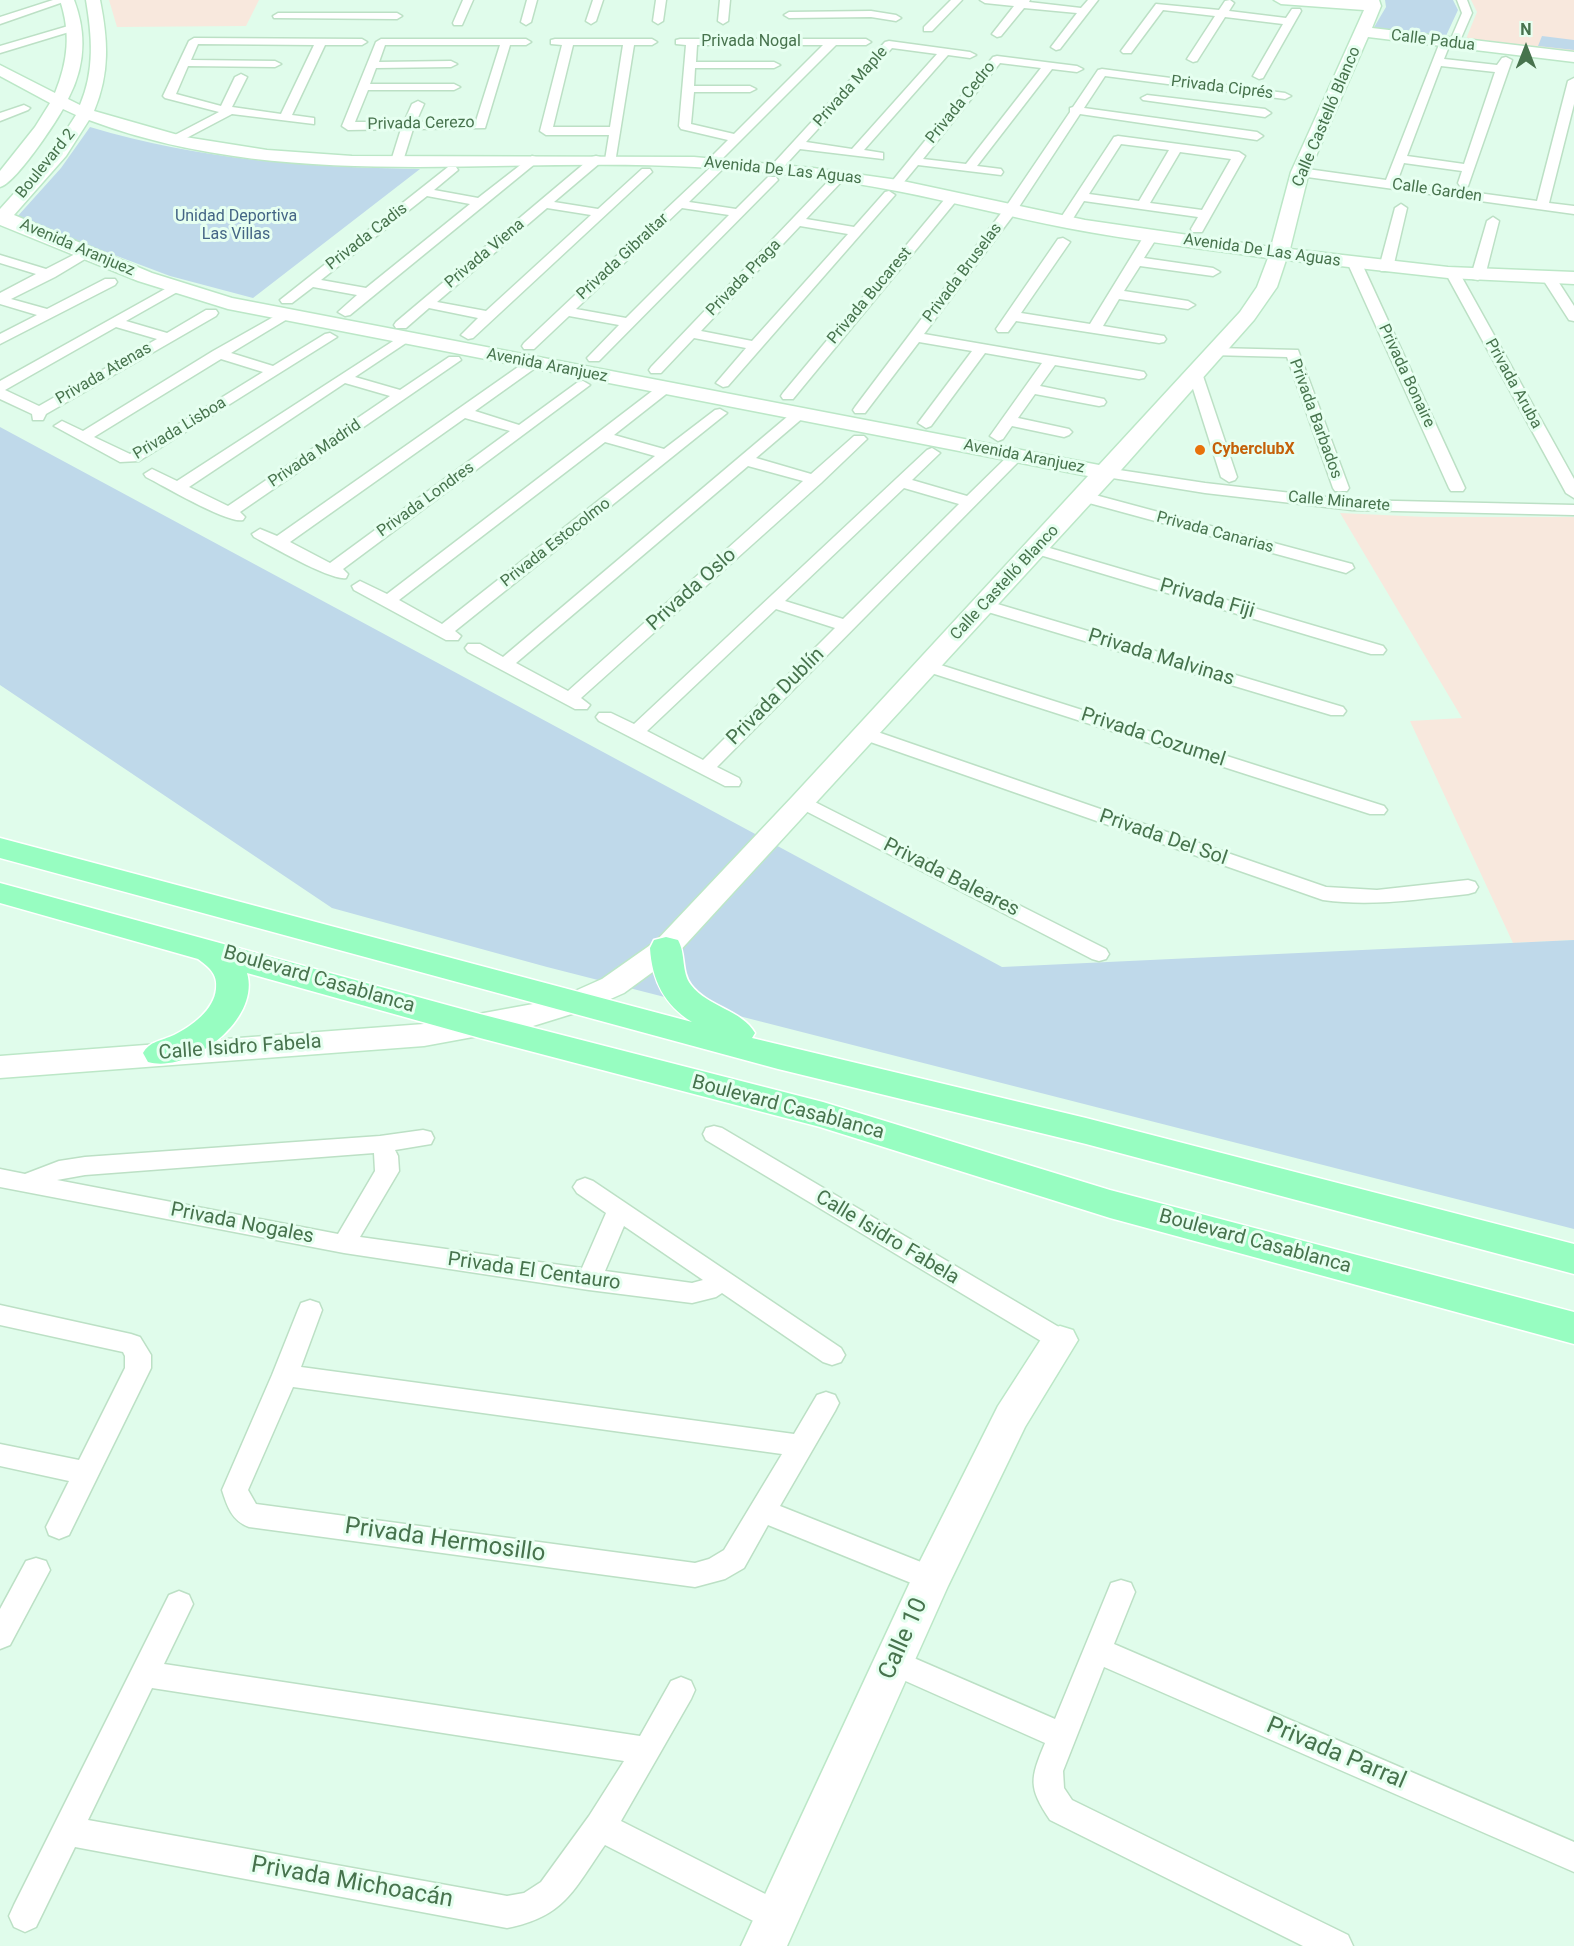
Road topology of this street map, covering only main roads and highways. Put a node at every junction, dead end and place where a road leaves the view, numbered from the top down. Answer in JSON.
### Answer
{"nodes":[{"id":1,"x":0,"y":848,"type":"edge"},
{"id":2,"x":0,"y":893,"type":"edge"},
{"id":3,"x":205,"y":948,"type":"junction"},
{"id":4,"x":666,"y":948,"type":"road end"},
{"id":5,"x":160,"y":1053,"type":"road end"},
{"id":6,"x":778,"y":1057,"type":"junction"},
{"id":7,"x":1574,"y":1259,"type":"edge"},
{"id":8,"x":1574,"y":1328,"type":"edge"}],
"edges":[{"from":1,"to":6,"type":"main road"},
{"from":2,"to":3,"type":"main road","name":"Boulevard Casablanca"},
{"from":3,"to":5,"type":"main road"},
{"from":3,"to":8,"type":"main road","name":"Boulevard Casablanca"},
{"from":4,"to":6,"type":"main road"},
{"from":6,"to":7,"type":"main road"}]}
